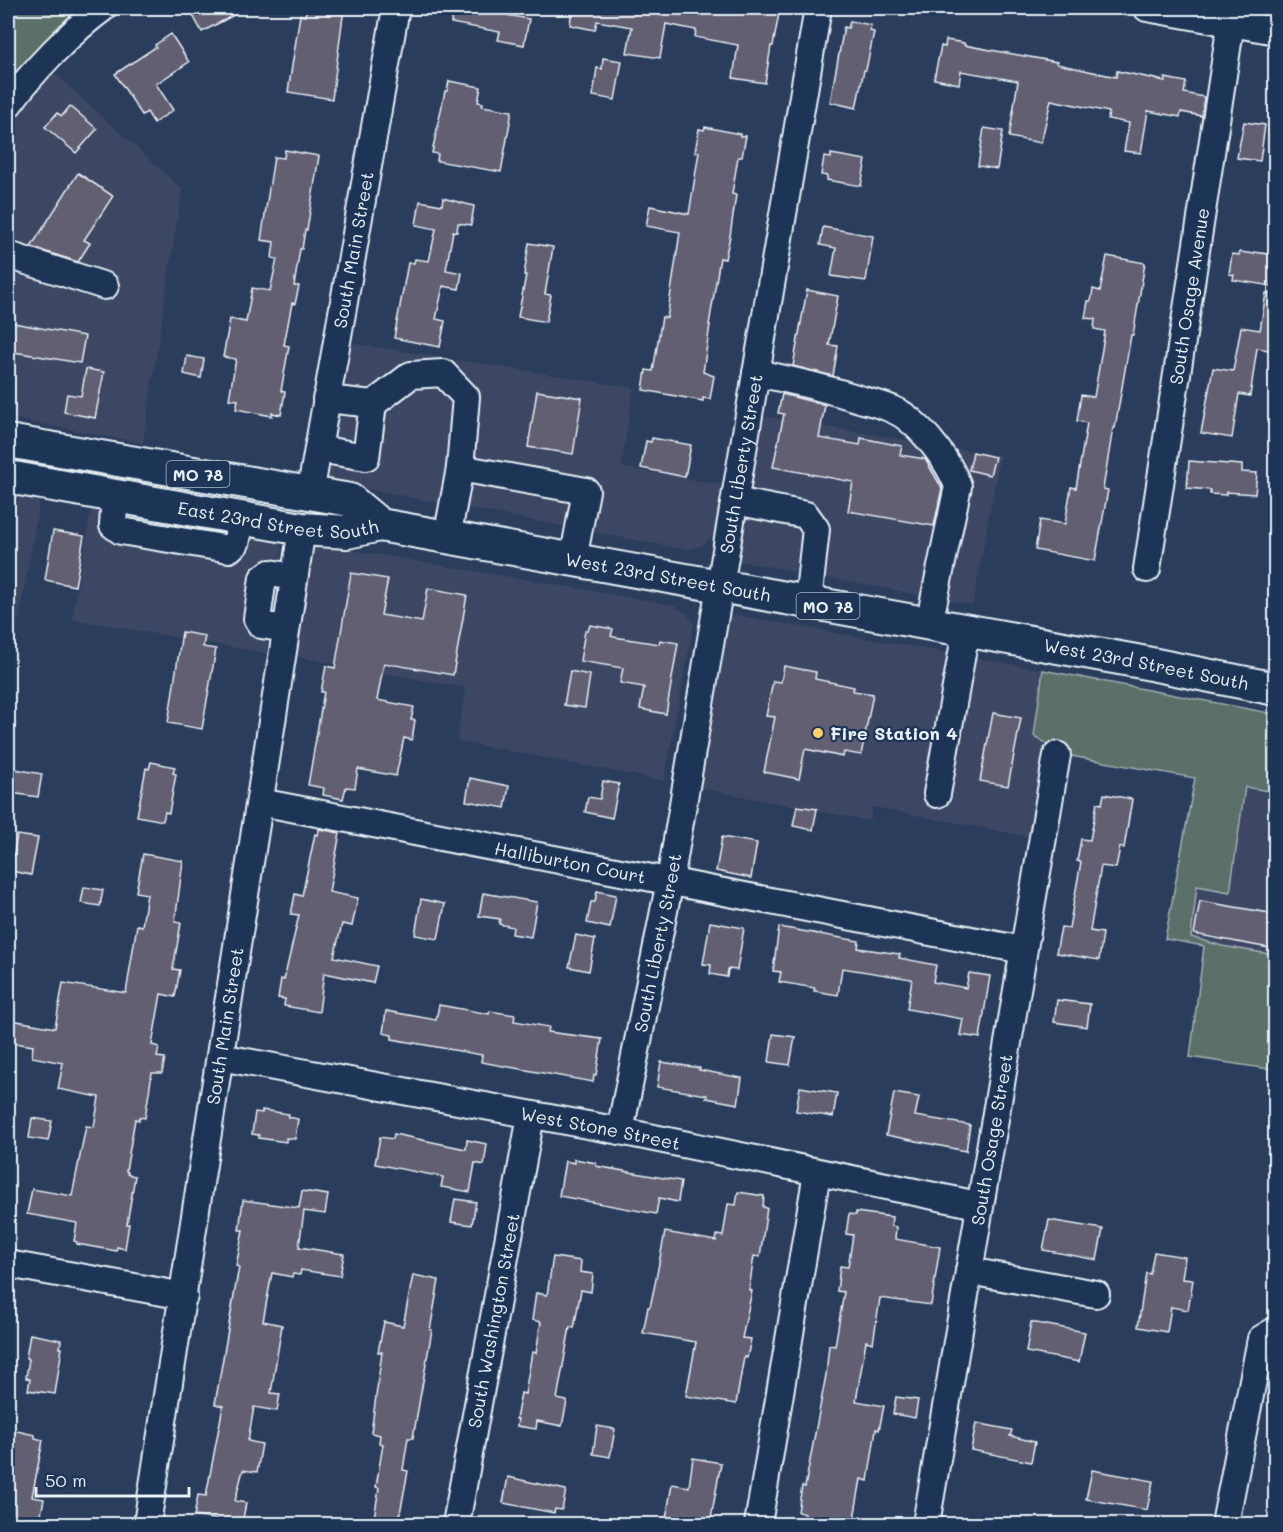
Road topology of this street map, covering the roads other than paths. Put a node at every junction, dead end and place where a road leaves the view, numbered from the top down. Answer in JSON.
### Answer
{"nodes":[{"id":1,"x":103,"y":8,"type":"edge"},
{"id":2,"x":396,"y":8,"type":"edge"},
{"id":3,"x":818,"y":8,"type":"edge"},
{"id":4,"x":1147,"y":8,"type":"edge"},
{"id":5,"x":1231,"y":23,"type":"junction"},
{"id":6,"x":1275,"y":31,"type":"edge"},
{"id":7,"x":8,"y":105,"type":"edge"},
{"id":8,"x":8,"y":255,"type":"edge"},
{"id":9,"x":105,"y":286,"type":"dead end"},
{"id":10,"x":756,"y":373,"type":"junction"},
{"id":11,"x":326,"y":399,"type":"junction"},
{"id":12,"x":373,"y":404,"type":"junction"},
{"id":13,"x":8,"y":441,"type":"edge"},
{"id":14,"x":318,"y":449,"type":"junction"},
{"id":15,"x":460,"y":468,"type":"junction"},
{"id":16,"x":8,"y":477,"type":"edge"},
{"id":17,"x":116,"y":494,"type":"junction"},
{"id":18,"x":310,"y":494,"type":"junction"},
{"id":19,"x":735,"y":501,"type":"junction"},
{"id":20,"x":170,"y":505,"type":"junction"},
{"id":21,"x":242,"y":518,"type":"junction"},
{"id":22,"x":380,"y":525,"type":"junction"},
{"id":23,"x":302,"y":529,"type":"junction"},
{"id":24,"x":447,"y":537,"type":"junction"},
{"id":25,"x":166,"y":539,"type":"junction"},
{"id":26,"x":573,"y":560,"type":"junction"},
{"id":27,"x":1147,"y":569,"type":"dead end"},
{"id":28,"x":720,"y":586,"type":"junction"},
{"id":29,"x":808,"y":602,"type":"junction"},
{"id":30,"x":929,"y":624,"type":"junction"},
{"id":31,"x":966,"y":630,"type":"junction"},
{"id":32,"x":1275,"y":689,"type":"edge"},
{"id":33,"x":1057,"y":755,"type":"dead end"},
{"id":34,"x":937,"y":794,"type":"dead end"},
{"id":35,"x":261,"y":802,"type":"junction"},
{"id":36,"x":670,"y":881,"type":"junction"},
{"id":37,"x":1023,"y":950,"type":"junction"},
{"id":38,"x":219,"y":1057,"type":"junction"},
{"id":39,"x":531,"y":1116,"type":"junction"},
{"id":40,"x":620,"y":1131,"type":"junction"},
{"id":41,"x":817,"y":1173,"type":"junction"},
{"id":42,"x":979,"y":1209,"type":"junction"},
{"id":43,"x":8,"y":1264,"type":"edge"},
{"id":44,"x":969,"y":1271,"type":"junction"},
{"id":45,"x":1096,"y":1294,"type":"dead end"},
{"id":46,"x":184,"y":1296,"type":"junction"},
{"id":47,"x":1275,"y":1330,"type":"edge"},
{"id":48,"x":147,"y":1524,"type":"edge"},
{"id":49,"x":456,"y":1524,"type":"edge"},
{"id":50,"x":758,"y":1524,"type":"edge"},
{"id":51,"x":928,"y":1524,"type":"edge"},
{"id":52,"x":1225,"y":1524,"type":"edge"}],
"edges":[{"from":1,"to":7,"type":"street"},
{"from":2,"to":11,"type":"street","name":"South Main Street"},
{"from":3,"to":10,"type":"street","name":"South Liberty Street"},
{"from":4,"to":5,"type":"street"},
{"from":5,"to":6,"type":"street"},
{"from":5,"to":27,"type":"street","name":"South Osage Avenue"},
{"from":8,"to":9,"type":"street"},
{"from":10,"to":19,"type":"street","name":"South Liberty Street"},
{"from":10,"to":30,"type":"street"},
{"from":11,"to":12,"type":"street"},
{"from":11,"to":14,"type":"street","name":"South Main Street"},
{"from":12,"to":14,"type":"street"},
{"from":12,"to":15,"type":"street"},
{"from":13,"to":18,"type":"main road","name":"East 23rd Street South","number":"MO 78"},
{"from":14,"to":18,"type":"street","name":"South Main Street"},
{"from":15,"to":24,"type":"street"},
{"from":15,"to":26,"type":"street"},
{"from":16,"to":17,"type":"main road","name":"East 23rd Street South","number":"MO 78"},
{"from":17,"to":20,"type":"main road","name":"East 23rd Street South","number":"MO 78"},
{"from":17,"to":25,"type":"street"},
{"from":18,"to":22,"type":"main road","name":"East 23rd Street South","number":"MO 78"},
{"from":19,"to":28,"type":"street","name":"South Liberty Street"},
{"from":19,"to":29,"type":"street"},
{"from":20,"to":21,"type":"main road","name":"East 23rd Street South","number":"MO 78"},
{"from":20,"to":25,"type":"street"},
{"from":21,"to":23,"type":"main road","name":"East 23rd Street South","number":"MO 78"},
{"from":21,"to":25,"type":"street"},
{"from":22,"to":23,"type":"main road","name":"East 23rd Street South","number":"MO 78"},
{"from":22,"to":24,"type":"main road","name":"West 23rd Street South","number":"MO 78"},
{"from":23,"to":35,"type":"street","name":"South Main Street"},
{"from":24,"to":26,"type":"main road","name":"West 23rd Street South","number":"MO 78"},
{"from":26,"to":28,"type":"main road","name":"West 23rd Street South","number":"MO 78"},
{"from":28,"to":29,"type":"main road","name":"West 23rd Street South","number":"MO 78"},
{"from":28,"to":36,"type":"street","name":"South Liberty Street"},
{"from":29,"to":30,"type":"main road","name":"West 23rd Street South","number":"MO 78"},
{"from":30,"to":31,"type":"main road","name":"West 23rd Street South","number":"MO 78"},
{"from":31,"to":32,"type":"main road","name":"West 23rd Street South","number":"MO 78"},
{"from":31,"to":34,"type":"street"},
{"from":33,"to":37,"type":"street","name":"South Osage Street"},
{"from":35,"to":36,"type":"street","name":"Halliburton Court"},
{"from":35,"to":38,"type":"street","name":"South Main Street"},
{"from":36,"to":37,"type":"street","name":"Halliburton Court"},
{"from":36,"to":40,"type":"street","name":"South Liberty Street"},
{"from":37,"to":42,"type":"street","name":"South Osage Street"},
{"from":38,"to":39,"type":"street","name":"West Stone Street"},
{"from":38,"to":46,"type":"street","name":"South Main Street"},
{"from":39,"to":40,"type":"street","name":"West Stone Street"},
{"from":39,"to":49,"type":"street","name":"South Washington Street"},
{"from":40,"to":41,"type":"street","name":"West Stone Street"},
{"from":41,"to":42,"type":"street","name":"West Stone Street"},
{"from":41,"to":50,"type":"street"},
{"from":42,"to":44,"type":"street","name":"South Osage Street"},
{"from":43,"to":46,"type":"street"},
{"from":44,"to":45,"type":"street"},
{"from":44,"to":51,"type":"street","name":"South Osage Street"},
{"from":46,"to":48,"type":"street","name":"South Main Street"},
{"from":47,"to":52,"type":"street"}]}
